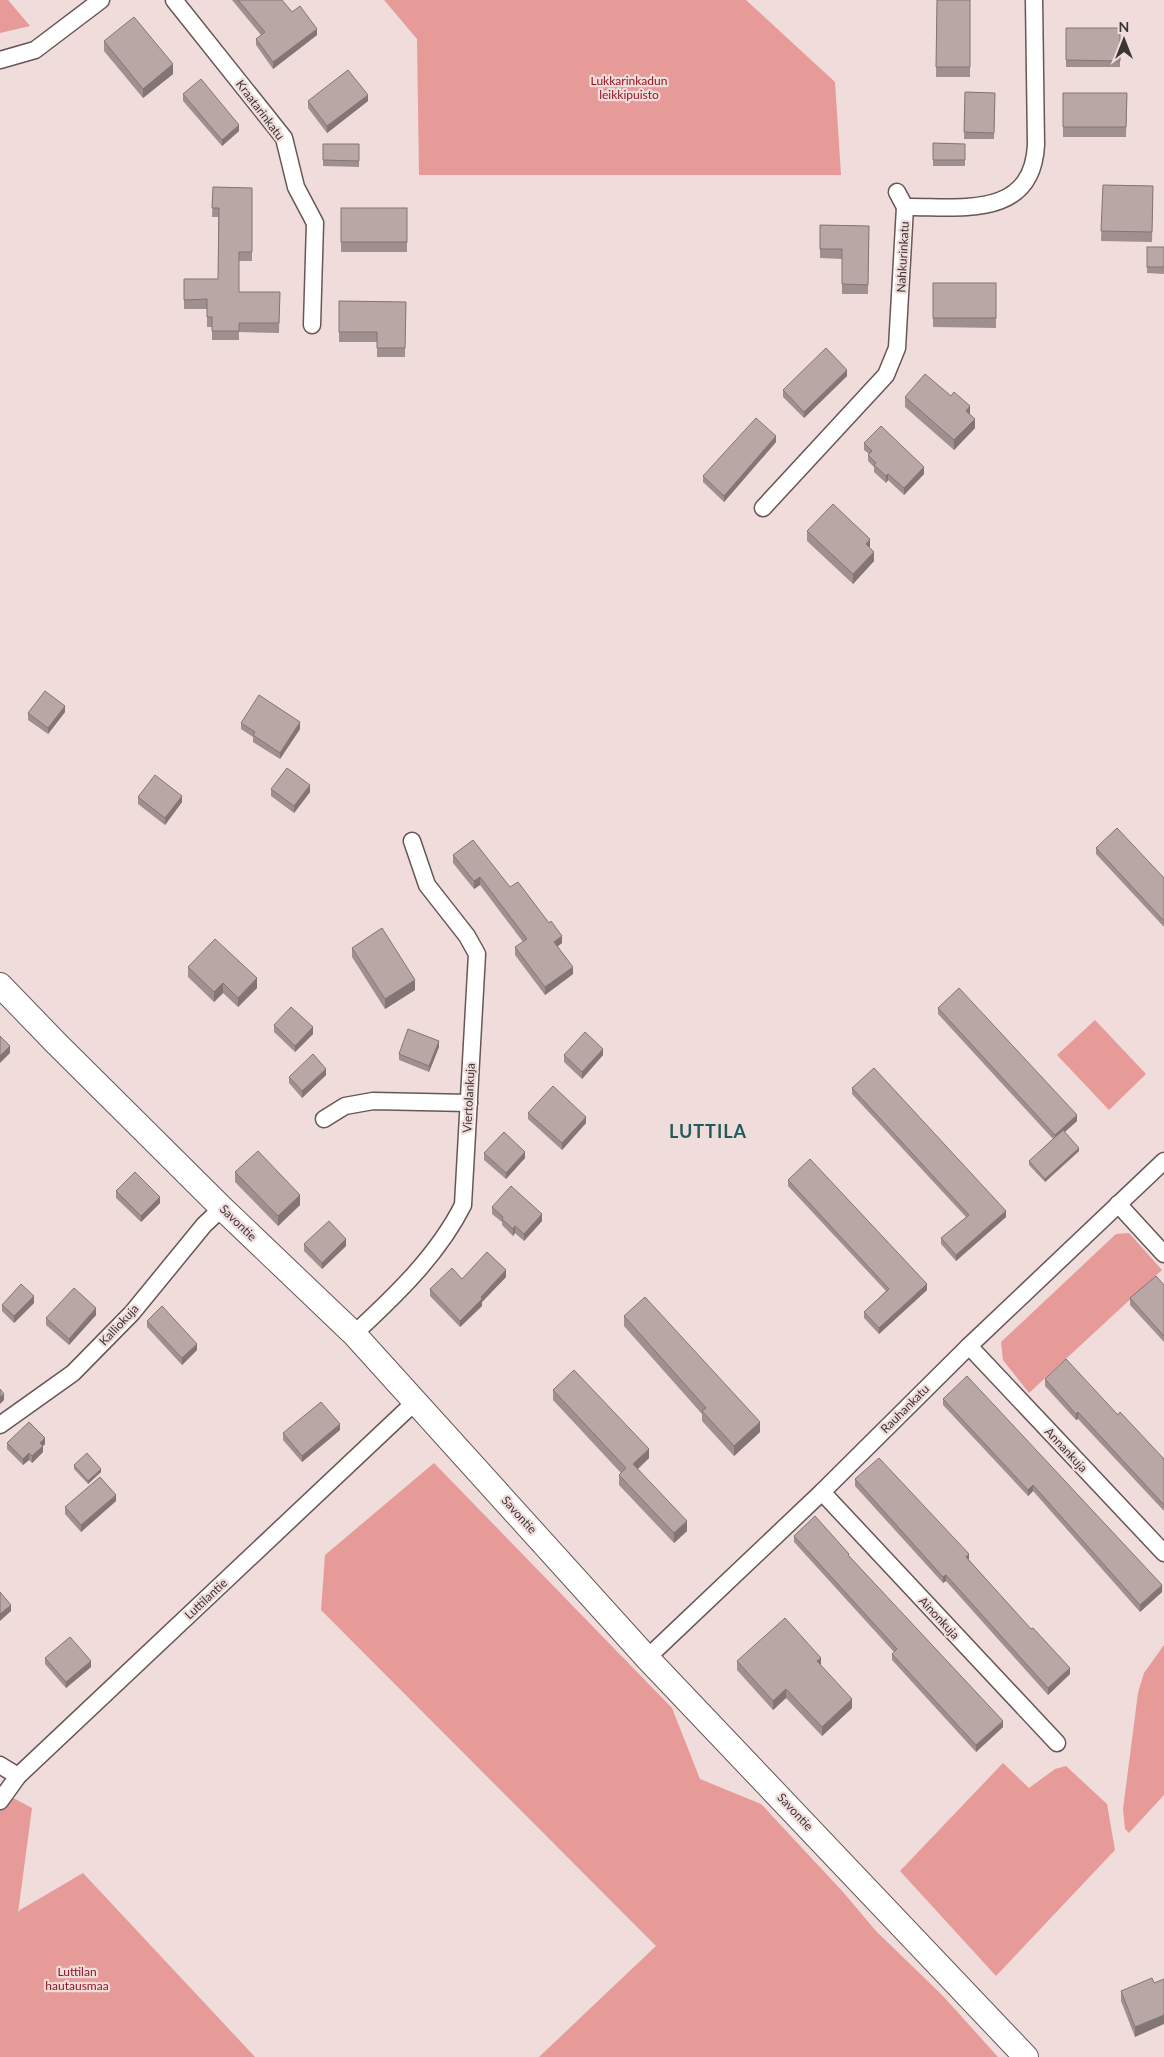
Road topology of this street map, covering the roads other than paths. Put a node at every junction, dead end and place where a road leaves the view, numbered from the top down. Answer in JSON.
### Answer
{"nodes":[{"id":1,"x":102,"y":0,"type":"edge"},
{"id":2,"x":174,"y":0,"type":"edge"},
{"id":3,"x":1034,"y":0,"type":"edge"},
{"id":4,"x":0,"y":60,"type":"edge"},
{"id":5,"x":897,"y":192,"type":"dead end"},
{"id":6,"x":906,"y":207,"type":"junction"},
{"id":7,"x":312,"y":325,"type":"dead end"},
{"id":8,"x":763,"y":508,"type":"dead end"},
{"id":9,"x":412,"y":841,"type":"dead end"},
{"id":10,"x":0,"y":985,"type":"edge"},
{"id":11,"x":469,"y":1103,"type":"junction"},
{"id":12,"x":324,"y":1119,"type":"dead end"},
{"id":13,"x":1164,"y":1161,"type":"edge"},
{"id":14,"x":1118,"y":1204,"type":"junction"},
{"id":15,"x":222,"y":1208,"type":"junction"},
{"id":16,"x":1164,"y":1254,"type":"edge"},
{"id":17,"x":354,"y":1334,"type":"junction"},
{"id":18,"x":968,"y":1346,"type":"junction"},
{"id":19,"x":416,"y":1401,"type":"junction"},
{"id":20,"x":0,"y":1425,"type":"edge"},
{"id":21,"x":822,"y":1492,"type":"junction"},
{"id":22,"x":1164,"y":1553,"type":"edge"},
{"id":23,"x":647,"y":1658,"type":"junction"},
{"id":24,"x":1057,"y":1743,"type":"dead end"},
{"id":25,"x":0,"y":1764,"type":"edge"},
{"id":26,"x":18,"y":1776,"type":"junction"},
{"id":27,"x":0,"y":1801,"type":"edge"},
{"id":28,"x":1026,"y":2057,"type":"edge"}],
"edges":[{"from":1,"to":4,"type":"street"},
{"from":2,"to":7,"type":"street","name":"Kraatarinkatu"},
{"from":3,"to":6,"type":"street","name":"Nahkurinkatu"},
{"from":5,"to":6,"type":"street"},
{"from":6,"to":8,"type":"street","name":"Nahkurinkatu"},
{"from":9,"to":11,"type":"street","name":"Viertolankuja"},
{"from":10,"to":15,"type":"street","name":"Savontie"},
{"from":11,"to":12,"type":"street"},
{"from":11,"to":17,"type":"street","name":"Viertolankuja"},
{"from":13,"to":14,"type":"street","name":"Rauhankatu"},
{"from":14,"to":16,"type":"street"},
{"from":14,"to":18,"type":"street","name":"Rauhankatu"},
{"from":15,"to":17,"type":"street","name":"Savontie"},
{"from":15,"to":20,"type":"street","name":"Kalliokuja"},
{"from":17,"to":19,"type":"street","name":"Savontie"},
{"from":18,"to":21,"type":"street","name":"Rauhankatu"},
{"from":18,"to":22,"type":"street","name":"Annankuja"},
{"from":19,"to":23,"type":"street","name":"Savontie"},
{"from":19,"to":26,"type":"street","name":"Luttilantie"},
{"from":21,"to":23,"type":"street","name":"Rauhankatu"},
{"from":21,"to":24,"type":"street","name":"Ainonkuja"},
{"from":23,"to":28,"type":"street","name":"Savontie"},
{"from":25,"to":26,"type":"street"},
{"from":26,"to":27,"type":"street","name":"Luttilantie"}]}
